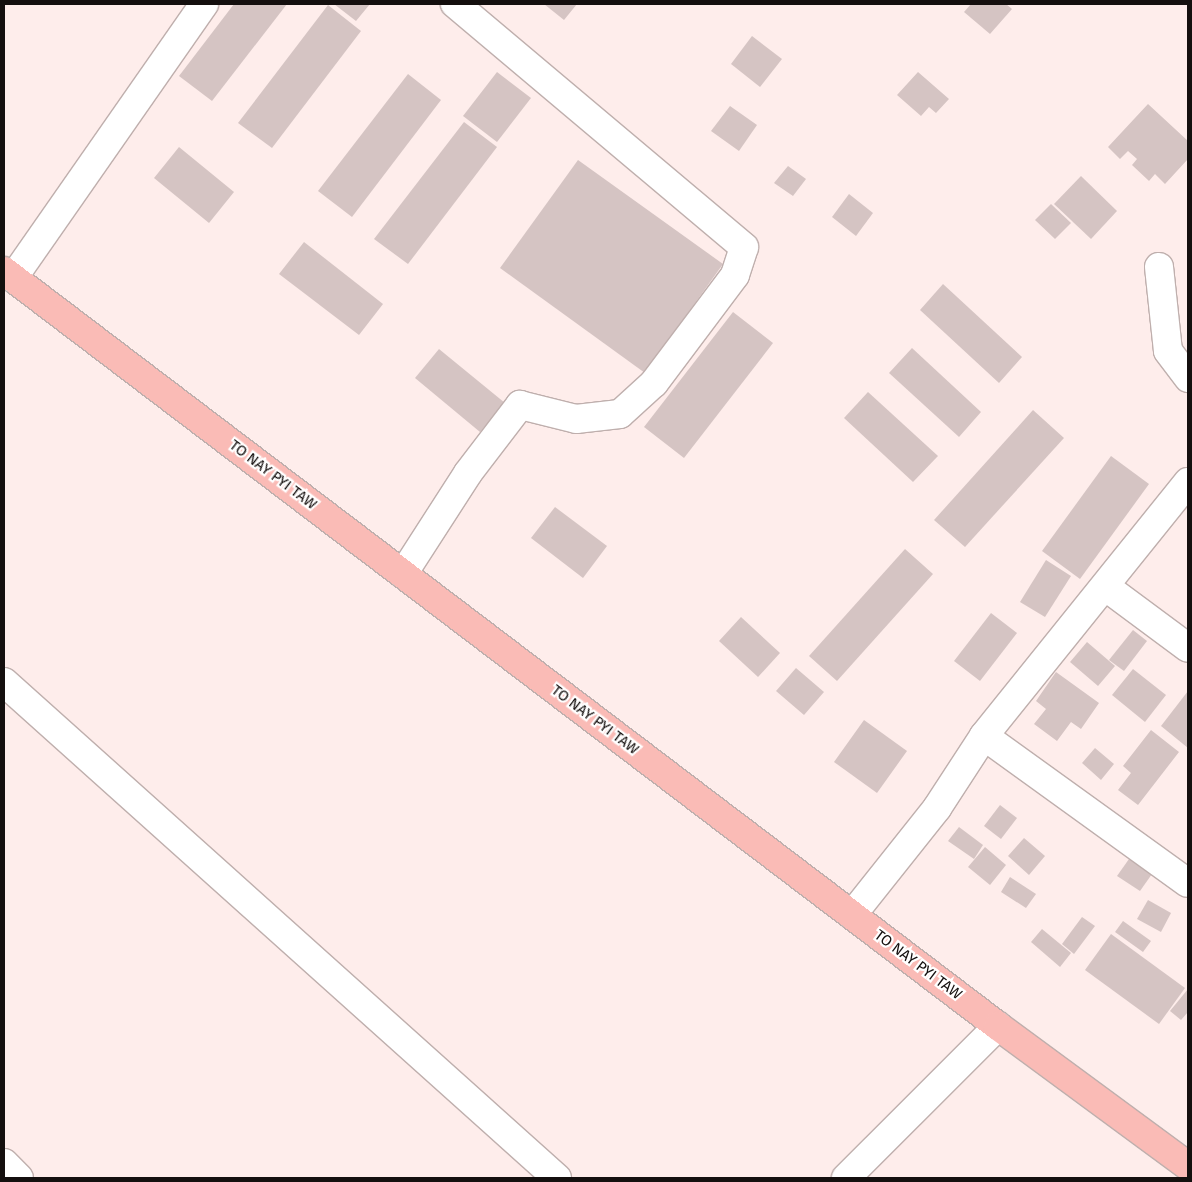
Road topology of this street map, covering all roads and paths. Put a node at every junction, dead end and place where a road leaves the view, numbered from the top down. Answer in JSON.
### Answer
{"nodes":[{"id":1,"x":204,"y":4,"type":"edge"},
{"id":2,"x":456,"y":4,"type":"edge"},
{"id":3,"x":1159,"y":267,"type":"dead end"},
{"id":4,"x":8,"y":274,"type":"edge"},
{"id":5,"x":1188,"y":378,"type":"edge"},
{"id":6,"x":1188,"y":482,"type":"edge"},
{"id":7,"x":403,"y":574,"type":"junction"},
{"id":8,"x":1106,"y":588,"type":"junction"},
{"id":9,"x":1188,"y":648,"type":"edge"},
{"id":10,"x":4,"y":682,"type":"edge"},
{"id":11,"x":984,"y":736,"type":"junction"},
{"id":12,"x":1188,"y":883,"type":"edge"},
{"id":13,"x":852,"y":915,"type":"junction"},
{"id":14,"x":998,"y":1026,"type":"junction"},
{"id":15,"x":4,"y":1163,"type":"edge"},
{"id":16,"x":1188,"y":1166,"type":"edge"},
{"id":17,"x":19,"y":1178,"type":"edge"},
{"id":18,"x":557,"y":1178,"type":"edge"},
{"id":19,"x":846,"y":1178,"type":"edge"}],
"edges":[{"from":1,"to":4,"type":"street"},
{"from":2,"to":7,"type":"street"},
{"from":3,"to":5,"type":"street"},
{"from":4,"to":7,"type":"main road","name":"TO NAY PYI TAW"},
{"from":6,"to":8,"type":"street"},
{"from":7,"to":13,"type":"main road","name":"TO NAY PYI TAW"},
{"from":8,"to":9,"type":"street"},
{"from":8,"to":11,"type":"street"},
{"from":10,"to":18,"type":"street"},
{"from":11,"to":12,"type":"street"},
{"from":11,"to":13,"type":"street"},
{"from":13,"to":14,"type":"main road","name":"TO NAY PYI TAW"},
{"from":14,"to":16,"type":"main road","name":"TO NAY PYI TAW"},
{"from":14,"to":19,"type":"street"},
{"from":15,"to":17,"type":"street"}]}
